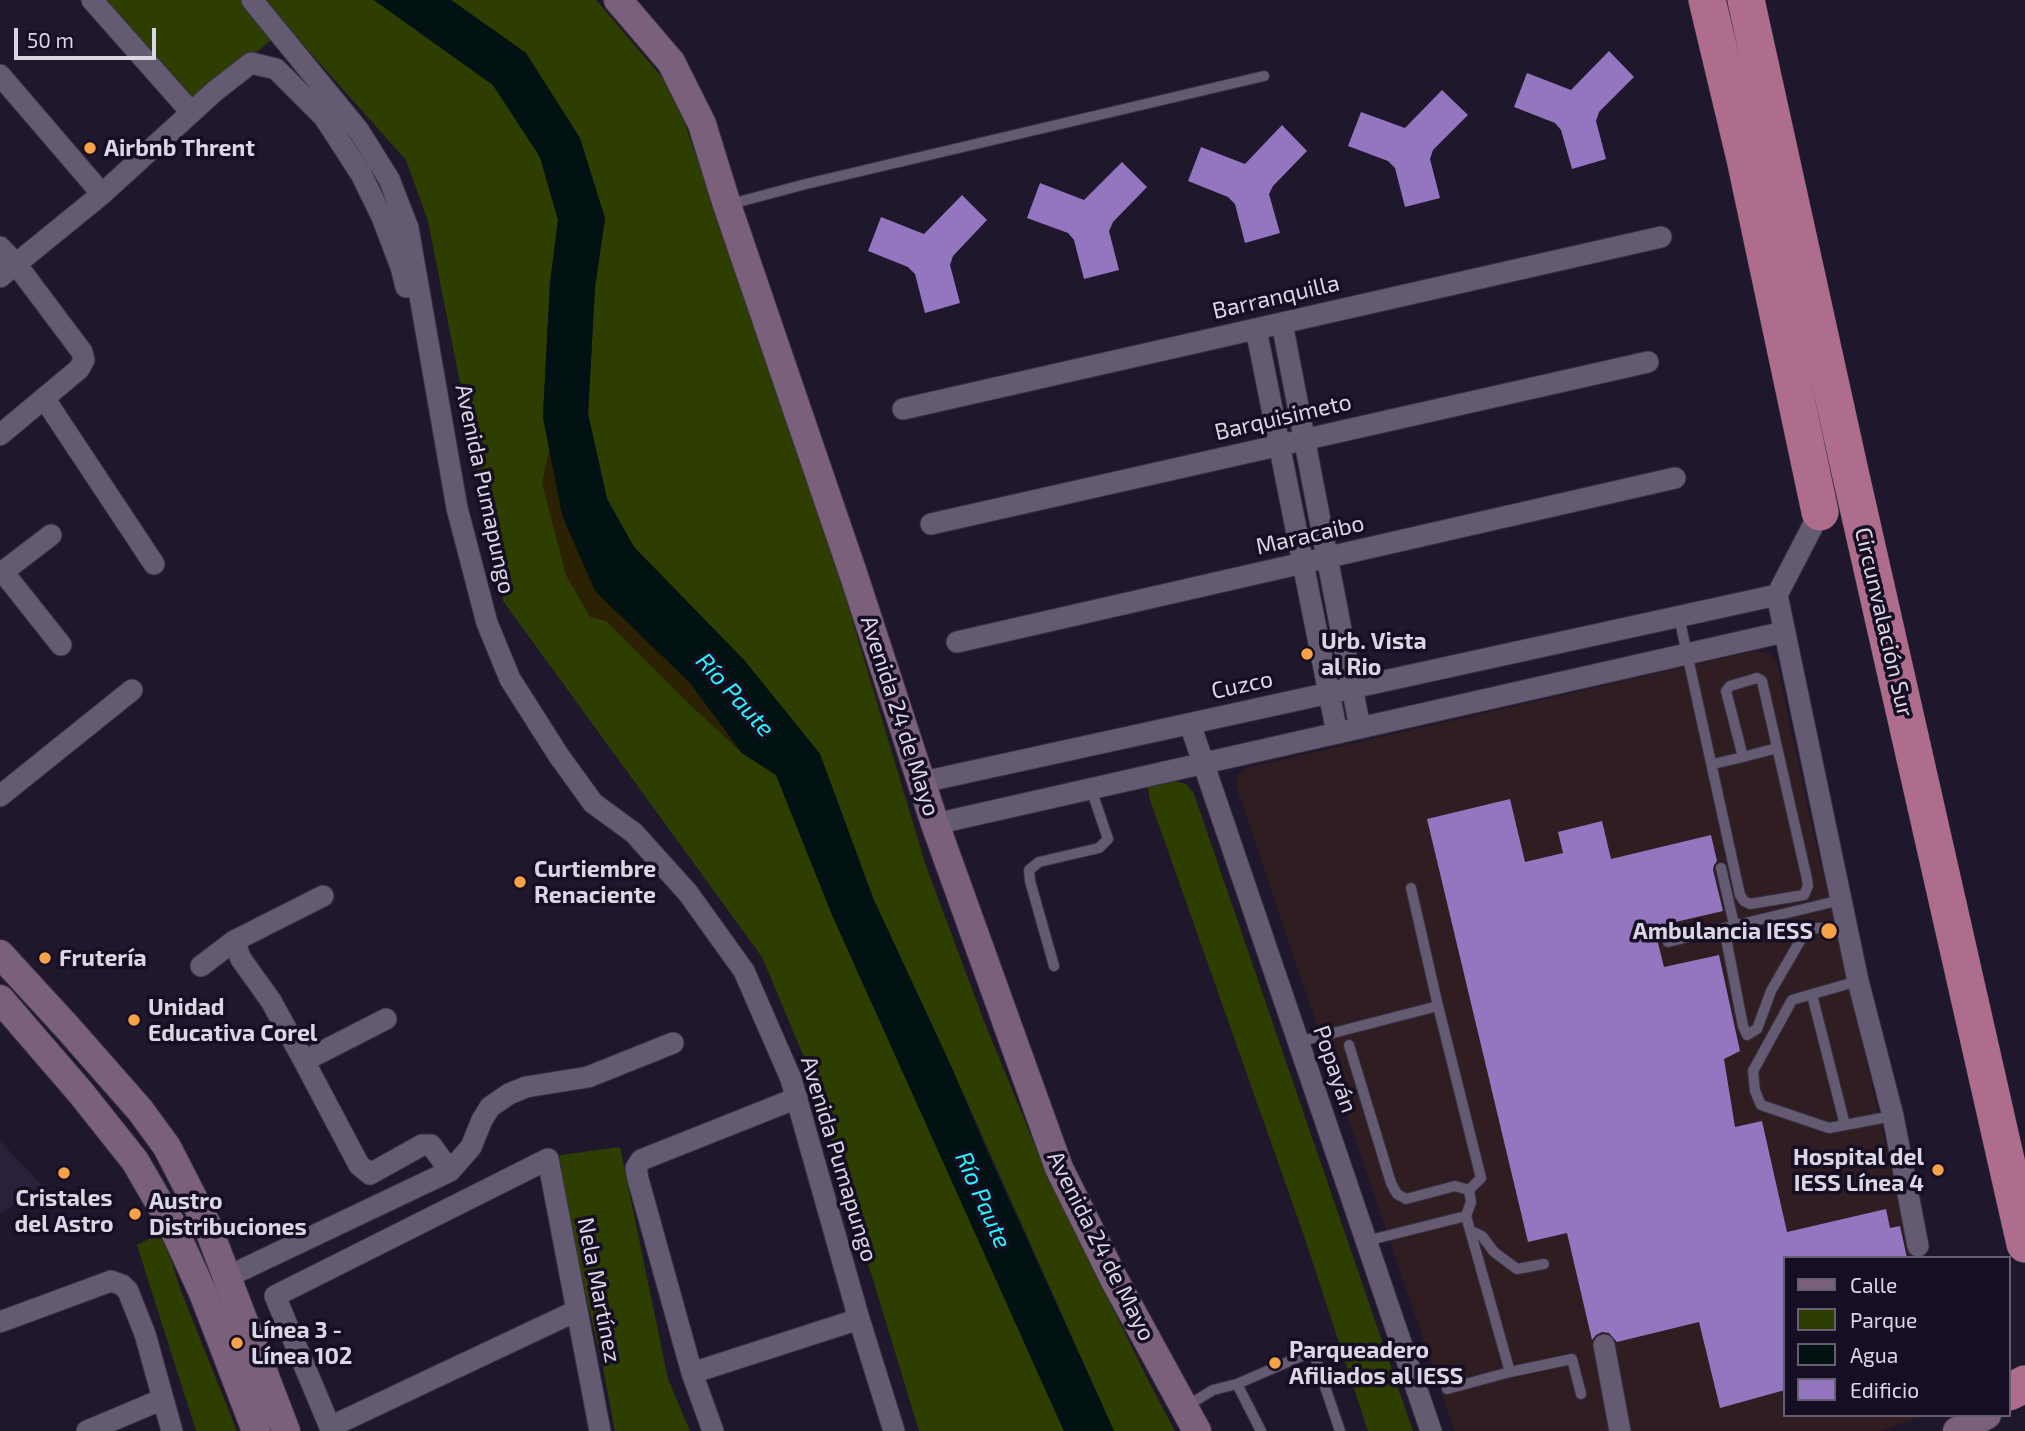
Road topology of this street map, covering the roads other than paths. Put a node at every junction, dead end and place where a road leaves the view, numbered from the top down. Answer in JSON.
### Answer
{"nodes":[{"id":1,"x":92,"y":0,"type":"edge"},
{"id":2,"x":252,"y":0,"type":"edge"},
{"id":3,"x":618,"y":0,"type":"edge"},
{"id":4,"x":1707,"y":0,"type":"edge"},
{"id":5,"x":1746,"y":0,"type":"edge"},
{"id":6,"x":0,"y":75,"type":"edge"},
{"id":7,"x":1264,"y":75,"type":"dead end"},
{"id":8,"x":191,"y":112,"type":"junction"},
{"id":9,"x":102,"y":194,"type":"junction"},
{"id":10,"x":727,"y":205,"type":"junction"},
{"id":11,"x":1661,"y":237,"type":"dead end"},
{"id":12,"x":0,"y":247,"type":"edge"},
{"id":13,"x":8,"y":271,"type":"edge"},
{"id":14,"x":1282,"y":323,"type":"junction"},
{"id":15,"x":1256,"y":329,"type":"junction"},
{"id":16,"x":1648,"y":362,"type":"dead end"},
{"id":17,"x":44,"y":398,"type":"junction"},
{"id":18,"x":904,"y":410,"type":"dead end"},
{"id":19,"x":0,"y":435,"type":"edge"},
{"id":20,"x":1304,"y":439,"type":"junction"},
{"id":21,"x":1279,"y":444,"type":"junction"},
{"id":22,"x":1675,"y":478,"type":"dead end"},
{"id":23,"x":457,"y":508,"type":"junction"},
{"id":24,"x":1821,"y":512,"type":"joint"},
{"id":25,"x":931,"y":524,"type":"dead end"},
{"id":26,"x":51,"y":535,"type":"dead end"},
{"id":27,"x":1327,"y":558,"type":"junction"},
{"id":28,"x":1303,"y":563,"type":"junction"},
{"id":29,"x":154,"y":564,"type":"dead end"},
{"id":30,"x":1,"y":573,"type":"edge"},
{"id":31,"x":1777,"y":595,"type":"junction"},
{"id":32,"x":1679,"y":617,"type":"junction"},
{"id":33,"x":1784,"y":632,"type":"junction"},
{"id":34,"x":957,"y":642,"type":"dead end"},
{"id":35,"x":61,"y":645,"type":"dead end"},
{"id":36,"x":1687,"y":654,"type":"junction"},
{"id":37,"x":1352,"y":688,"type":"junction"},
{"id":38,"x":132,"y":690,"type":"dead end"},
{"id":39,"x":1329,"y":693,"type":"junction"},
{"id":40,"x":1190,"y":724,"type":"junction"},
{"id":41,"x":1360,"y":727,"type":"junction"},
{"id":42,"x":1337,"y":733,"type":"junction"},
{"id":43,"x":1777,"y":748,"type":"junction"},
{"id":44,"x":1743,"y":757,"type":"junction"},
{"id":45,"x":1203,"y":763,"type":"junction"},
{"id":46,"x":1713,"y":764,"type":"junction"},
{"id":47,"x":923,"y":782,"type":"junction"},
{"id":48,"x":1091,"y":789,"type":"junction"},
{"id":49,"x":0,"y":796,"type":"edge"},
{"id":50,"x":935,"y":824,"type":"junction"},
{"id":51,"x":1721,"y":868,"type":"dead end"},
{"id":52,"x":1411,"y":888,"type":"dead end"},
{"id":53,"x":323,"y":896,"type":"dead end"},
{"id":54,"x":1841,"y":900,"type":"junction"},
{"id":55,"x":1737,"y":925,"type":"junction"},
{"id":56,"x":1724,"y":928,"type":"junction"},
{"id":57,"x":1847,"y":928,"type":"junction"},
{"id":58,"x":234,"y":941,"type":"junction"},
{"id":59,"x":1668,"y":942,"type":"dead end"},
{"id":60,"x":0,"y":954,"type":"edge"},
{"id":61,"x":1054,"y":965,"type":"dead end"},
{"id":62,"x":201,"y":966,"type":"dead end"},
{"id":63,"x":1858,"y":981,"type":"junction"},
{"id":64,"x":1812,"y":995,"type":"junction"},
{"id":65,"x":0,"y":999,"type":"edge"},
{"id":66,"x":1438,"y":1006,"type":"junction"},
{"id":67,"x":386,"y":1019,"type":"dead end"},
{"id":68,"x":673,"y":1042,"type":"dead end"},
{"id":69,"x":1298,"y":1042,"type":"junction"},
{"id":70,"x":1349,"y":1045,"type":"dead end"},
{"id":71,"x":304,"y":1061,"type":"junction"},
{"id":72,"x":797,"y":1098,"type":"junction"},
{"id":73,"x":1894,"y":1116,"type":"junction"},
{"id":74,"x":1845,"y":1125,"type":"junction"},
{"id":75,"x":450,"y":1171,"type":"junction"},
{"id":76,"x":1469,"y":1190,"type":"junction"},
{"id":77,"x":1466,"y":1216,"type":"junction"},
{"id":78,"x":1471,"y":1231,"type":"junction"},
{"id":79,"x":1366,"y":1241,"type":"junction"},
{"id":80,"x":2025,"y":1244,"type":"edge"},
{"id":81,"x":1917,"y":1246,"type":"dead end"},
{"id":82,"x":1544,"y":1264,"type":"dead end"},
{"id":83,"x":227,"y":1277,"type":"junction"},
{"id":84,"x":576,"y":1311,"type":"junction"},
{"id":85,"x":859,"y":1319,"type":"junction"},
{"id":86,"x":0,"y":1322,"type":"edge"},
{"id":87,"x":1604,"y":1345,"type":"dead end"},
{"id":88,"x":1510,"y":1372,"type":"junction"},
{"id":89,"x":692,"y":1373,"type":"junction"},
{"id":90,"x":1237,"y":1384,"type":"junction"},
{"id":91,"x":1447,"y":1389,"type":"dead end"},
{"id":92,"x":1581,"y":1394,"type":"dead end"},
{"id":93,"x":163,"y":1399,"type":"junction"},
{"id":94,"x":1983,"y":1417,"type":"edge"},
{"id":95,"x":1191,"y":1419,"type":"edge"},
{"id":96,"x":87,"y":1431,"type":"edge"},
{"id":97,"x":173,"y":1431,"type":"edge"},
{"id":98,"x":256,"y":1431,"type":"edge"},
{"id":99,"x":286,"y":1431,"type":"edge"},
{"id":100,"x":600,"y":1431,"type":"edge"},
{"id":101,"x":713,"y":1431,"type":"edge"},
{"id":102,"x":894,"y":1431,"type":"edge"},
{"id":103,"x":1261,"y":1431,"type":"edge"},
{"id":104,"x":1340,"y":1431,"type":"edge"},
{"id":105,"x":1431,"y":1431,"type":"edge"},
{"id":106,"x":1620,"y":1431,"type":"edge"},
{"id":107,"x":1958,"y":1431,"type":"edge"}],
"edges":[{"from":1,"to":8,"type":"street"},
{"from":2,"to":23,"type":"street","name":"Avenida Pumapungo"},
{"from":3,"to":10,"type":"main road","name":"Avenida 24 de Mayo"},
{"from":4,"to":24,"type":"highway","name":"Circunvalación Sur"},
{"from":5,"to":80,"type":"highway","name":"Circunvalación Sur"},
{"from":6,"to":9,"type":"street"},
{"from":7,"to":10,"type":"lane"},
{"from":8,"to":9,"type":"street"},
{"from":8,"to":23,"type":"street"},
{"from":9,"to":13,"type":"street"},
{"from":10,"to":47,"type":"main road","name":"Avenida 24 de Mayo"},
{"from":11,"to":14,"type":"street","name":"Barranquilla"},
{"from":12,"to":13,"type":"street"},
{"from":13,"to":17,"type":"street"},
{"from":14,"to":15,"type":"street","name":"Barranquilla"},
{"from":14,"to":20,"type":"street"},
{"from":15,"to":18,"type":"street","name":"Barranquilla"},
{"from":15,"to":21,"type":"street"},
{"from":16,"to":20,"type":"street","name":"Barquisimeto"},
{"from":17,"to":19,"type":"street"},
{"from":17,"to":29,"type":"street"},
{"from":20,"to":21,"type":"street","name":"Barquisimeto"},
{"from":20,"to":27,"type":"street"},
{"from":21,"to":25,"type":"street","name":"Barquisimeto"},
{"from":21,"to":28,"type":"street"},
{"from":22,"to":27,"type":"street","name":"Maracaibo"},
{"from":23,"to":72,"type":"street","name":"Avenida Pumapungo"},
{"from":24,"to":31,"type":"street"},
{"from":26,"to":30,"type":"street"},
{"from":27,"to":28,"type":"street","name":"Maracaibo"},
{"from":27,"to":37,"type":"street"},
{"from":28,"to":34,"type":"street","name":"Maracaibo"},
{"from":28,"to":39,"type":"street"},
{"from":30,"to":35,"type":"street"},
{"from":31,"to":32,"type":"street","name":"Cuzco"},
{"from":31,"to":33,"type":"street"},
{"from":32,"to":36,"type":"lane"},
{"from":32,"to":37,"type":"street","name":"Cuzco"},
{"from":33,"to":36,"type":"street"},
{"from":33,"to":54,"type":"street"},
{"from":36,"to":41,"type":"street"},
{"from":36,"to":46,"type":"lane"},
{"from":37,"to":39,"type":"street","name":"Cuzco"},
{"from":37,"to":41,"type":"street"},
{"from":38,"to":49,"type":"street"},
{"from":39,"to":40,"type":"street","name":"Cuzco"},
{"from":39,"to":42,"type":"street"},
{"from":40,"to":45,"type":"street","name":"Popayán"},
{"from":40,"to":47,"type":"street","name":"Cuzco"},
{"from":41,"to":42,"type":"street"},
{"from":42,"to":45,"type":"street"},
{"from":43,"to":44,"type":"lane"},
{"from":43,"to":44,"type":"lane"},
{"from":43,"to":46,"type":"lane"},
{"from":44,"to":46,"type":"lane"},
{"from":45,"to":48,"type":"street"},
{"from":45,"to":69,"type":"street","name":"Popayán"},
{"from":47,"to":50,"type":"main road","name":"Avenida 24 de Mayo"},
{"from":48,"to":50,"type":"street"},
{"from":48,"to":61,"type":"lane"},
{"from":50,"to":95,"type":"main road","name":"Avenida 24 de Mayo"},
{"from":51,"to":55,"type":"lane"},
{"from":52,"to":66,"type":"lane"},
{"from":53,"to":58,"type":"street"},
{"from":54,"to":55,"type":"lane"},
{"from":54,"to":57,"type":"street"},
{"from":55,"to":56,"type":"lane"},
{"from":56,"to":57,"type":"lane"},
{"from":56,"to":59,"type":"lane"},
{"from":57,"to":63,"type":"street"},
{"from":58,"to":62,"type":"street"},
{"from":58,"to":71,"type":"street"},
{"from":60,"to":83,"type":"main road"},
{"from":63,"to":64,"type":"lane"},
{"from":63,"to":73,"type":"street"},
{"from":64,"to":74,"type":"lane"},
{"from":64,"to":74,"type":"lane"},
{"from":65,"to":98,"type":"main road"},
{"from":66,"to":69,"type":"lane"},
{"from":66,"to":76,"type":"lane"},
{"from":67,"to":71,"type":"street"},
{"from":68,"to":75,"type":"street"},
{"from":69,"to":79,"type":"street","name":"Popayán"},
{"from":70,"to":76,"type":"lane"},
{"from":71,"to":75,"type":"street"},
{"from":72,"to":85,"type":"street","name":"Avenida Pumapungo"},
{"from":72,"to":89,"type":"street"},
{"from":73,"to":74,"type":"lane"},
{"from":73,"to":81,"type":"street"},
{"from":75,"to":83,"type":"street"},
{"from":76,"to":77,"type":"lane"},
{"from":77,"to":78,"type":"lane"},
{"from":77,"to":79,"type":"lane"},
{"from":78,"to":82,"type":"lane"},
{"from":78,"to":88,"type":"lane"},
{"from":79,"to":105,"type":"street","name":"Popayán"},
{"from":83,"to":99,"type":"main road"},
{"from":84,"to":84,"type":"street","name":"Nela Martínez"},
{"from":84,"to":100,"type":"street","name":"Nela Martínez"},
{"from":85,"to":89,"type":"street"},
{"from":85,"to":102,"type":"street","name":"Avenida Pumapungo"},
{"from":86,"to":93,"type":"street"},
{"from":87,"to":106,"type":"street"},
{"from":88,"to":91,"type":"lane"},
{"from":88,"to":92,"type":"lane"},
{"from":89,"to":101,"type":"street"},
{"from":90,"to":95,"type":"lane"},
{"from":90,"to":103,"type":"lane"},
{"from":90,"to":104,"type":"lane"},
{"from":93,"to":96,"type":"street"},
{"from":93,"to":97,"type":"street"},
{"from":94,"to":107,"type":"main road"}]}
